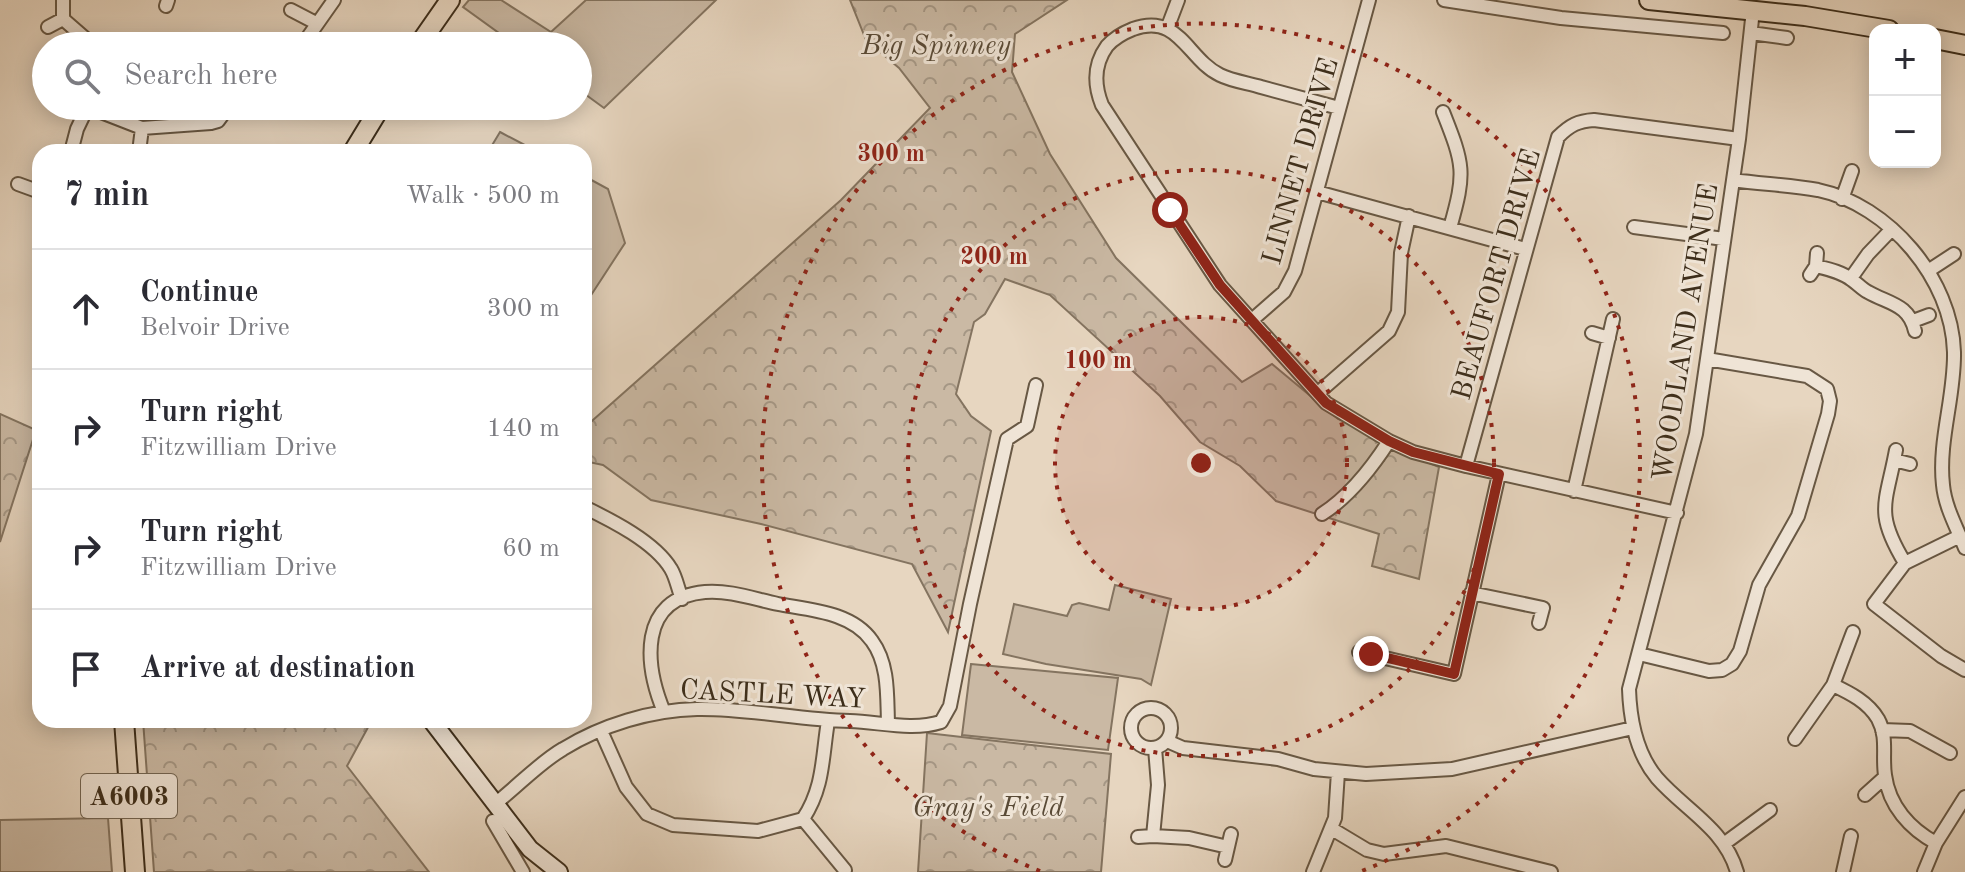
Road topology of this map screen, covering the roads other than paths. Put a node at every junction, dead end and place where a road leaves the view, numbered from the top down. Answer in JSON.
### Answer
{"nodes":[{"id":1,"x":63,"y":0,"type":"edge"},
{"id":2,"x":334,"y":0,"type":"edge"},
{"id":3,"x":450,"y":0,"type":"edge"},
{"id":4,"x":1178,"y":0,"type":"edge"},
{"id":5,"x":1369,"y":0,"type":"edge"},
{"id":6,"x":1444,"y":0,"type":"edge"},
{"id":7,"x":1649,"y":0,"type":"edge"},
{"id":8,"x":291,"y":10,"type":"dead end"},
{"id":9,"x":1753,"y":10,"type":"junction"},
{"id":10,"x":63,"y":19,"type":"junction"},
{"id":11,"x":316,"y":23,"type":"junction"},
{"id":12,"x":1869,"y":26,"type":"edge"},
{"id":13,"x":48,"y":27,"type":"dead end"},
{"id":14,"x":1167,"y":29,"type":"junction"},
{"id":15,"x":78,"y":32,"type":"edge"},
{"id":16,"x":311,"y":32,"type":"edge"},
{"id":17,"x":428,"y":32,"type":"edge"},
{"id":18,"x":1723,"y":33,"type":"dead end"},
{"id":19,"x":1751,"y":33,"type":"junction"},
{"id":20,"x":1787,"y":38,"type":"dead end"},
{"id":21,"x":1941,"y":40,"type":"edge"},
{"id":22,"x":1965,"y":45,"type":"edge"},
{"id":23,"x":1339,"y":108,"type":"junction"},
{"id":24,"x":1443,"y":112,"type":"dead end"},
{"id":25,"x":81,"y":120,"type":"edge"},
{"id":26,"x":122,"y":120,"type":"edge"},
{"id":27,"x":219,"y":120,"type":"edge"},
{"id":28,"x":372,"y":120,"type":"edge"},
{"id":29,"x":142,"y":128,"type":"junction"},
{"id":30,"x":1739,"y":139,"type":"junction"},
{"id":31,"x":73,"y":144,"type":"edge"},
{"id":32,"x":140,"y":144,"type":"edge"},
{"id":33,"x":358,"y":144,"type":"edge"},
{"id":34,"x":1852,"y":171,"type":"dead end"},
{"id":35,"x":1733,"y":180,"type":"junction"},
{"id":36,"x":18,"y":184,"type":"dead end"},
{"id":37,"x":32,"y":189,"type":"edge"},
{"id":38,"x":1317,"y":192,"type":"junction"},
{"id":39,"x":1842,"y":199,"type":"junction"},
{"id":40,"x":1409,"y":216,"type":"junction"},
{"id":41,"x":1634,"y":227,"type":"dead end"},
{"id":42,"x":1450,"y":228,"type":"junction"},
{"id":43,"x":1891,"y":230,"type":"junction"},
{"id":44,"x":1724,"y":239,"type":"junction"},
{"id":45,"x":1525,"y":249,"type":"junction"},
{"id":46,"x":1954,"y":254,"type":"dead end"},
{"id":47,"x":1814,"y":264,"type":"dead end"},
{"id":48,"x":1928,"y":271,"type":"junction"},
{"id":49,"x":1851,"y":278,"type":"junction"},
{"id":50,"x":1929,"y":315,"type":"dead end"},
{"id":51,"x":1613,"y":319,"type":"dead end"},
{"id":52,"x":1252,"y":320,"type":"junction"},
{"id":53,"x":1592,"y":333,"type":"dead end"},
{"id":54,"x":1609,"y":338,"type":"junction"},
{"id":55,"x":1707,"y":359,"type":"junction"},
{"id":56,"x":1036,"y":385,"type":"dead end"},
{"id":57,"x":1951,"y":391,"type":"junction"},
{"id":58,"x":1318,"y":393,"type":"junction"},
{"id":59,"x":1965,"y":393,"type":"edge"},
{"id":60,"x":1389,"y":441,"type":"junction"},
{"id":61,"x":1910,"y":464,"type":"dead end"},
{"id":62,"x":1466,"y":466,"type":"junction"},
{"id":63,"x":1499,"y":474,"type":"junction"},
{"id":64,"x":1574,"y":491,"type":"junction"},
{"id":65,"x":592,"y":511,"type":"edge"},
{"id":66,"x":1677,"y":513,"type":"junction"},
{"id":67,"x":1322,"y":514,"type":"dead end"},
{"id":68,"x":1962,"y":542,"type":"edge"},
{"id":69,"x":1905,"y":563,"type":"junction"},
{"id":70,"x":1471,"y":593,"type":"junction"},
{"id":71,"x":1546,"y":594,"type":"dead end"},
{"id":72,"x":682,"y":599,"type":"junction"},
{"id":73,"x":1874,"y":604,"type":"junction"},
{"id":74,"x":1543,"y":608,"type":"junction"},
{"id":75,"x":1866,"y":617,"type":"dead end"},
{"id":76,"x":1539,"y":623,"type":"dead end"},
{"id":77,"x":1853,"y":632,"type":"dead end"},
{"id":78,"x":1368,"y":650,"type":"dead end"},
{"id":79,"x":1639,"y":654,"type":"junction"},
{"id":80,"x":1965,"y":670,"type":"edge"},
{"id":81,"x":1454,"y":674,"type":"junction"},
{"id":82,"x":1468,"y":677,"type":"dead end"},
{"id":83,"x":1833,"y":685,"type":"junction"},
{"id":84,"x":664,"y":712,"type":"junction"},
{"id":85,"x":828,"y":721,"type":"junction"},
{"id":86,"x":888,"y":723,"type":"junction"},
{"id":87,"x":125,"y":728,"type":"edge"},
{"id":88,"x":437,"y":728,"type":"edge"},
{"id":89,"x":1633,"y":728,"type":"junction"},
{"id":90,"x":1882,"y":730,"type":"junction"},
{"id":91,"x":601,"y":731,"type":"junction"},
{"id":92,"x":1795,"y":739,"type":"dead end"},
{"id":93,"x":1167,"y":741,"type":"junction"},
{"id":94,"x":1155,"y":748,"type":"junction"},
{"id":95,"x":1942,"y":752,"type":"dead end"},
{"id":96,"x":1338,"y":772,"type":"junction"},
{"id":97,"x":1885,"y":777,"type":"junction"},
{"id":98,"x":1865,"y":795,"type":"dead end"},
{"id":99,"x":1965,"y":797,"type":"edge"},
{"id":100,"x":496,"y":803,"type":"junction"},
{"id":101,"x":1770,"y":810,"type":"dead end"},
{"id":102,"x":803,"y":819,"type":"junction"},
{"id":103,"x":493,"y":821,"type":"dead end"},
{"id":104,"x":1332,"y":829,"type":"junction"},
{"id":105,"x":1153,"y":836,"type":"junction"},
{"id":106,"x":1851,"y":836,"type":"dead end"},
{"id":107,"x":1138,"y":837,"type":"dead end"},
{"id":108,"x":1725,"y":843,"type":"junction"},
{"id":109,"x":1936,"y":843,"type":"junction"},
{"id":110,"x":1228,"y":847,"type":"dead end"},
{"id":111,"x":530,"y":849,"type":"junction"},
{"id":112,"x":519,"y":867,"type":"edge"},
{"id":113,"x":845,"y":870,"type":"dead end"},
{"id":114,"x":135,"y":872,"type":"edge"},
{"id":115,"x":559,"y":872,"type":"edge"},
{"id":116,"x":1313,"y":872,"type":"edge"},
{"id":117,"x":1551,"y":872,"type":"edge"},
{"id":118,"x":1737,"y":872,"type":"edge"},
{"id":119,"x":1843,"y":872,"type":"edge"},
{"id":120,"x":1924,"y":872,"type":"edge"}],
"edges":[{"from":1,"to":10,"type":"street"},
{"from":2,"to":11,"type":"street"},
{"from":3,"to":17,"type":"main road"},
{"from":4,"to":14,"type":"street"},
{"from":5,"to":23,"type":"street","name":"LINNET DRIVE"},
{"from":6,"to":18,"type":"street"},
{"from":7,"to":9,"type":"main road"},
{"from":8,"to":11,"type":"street"},
{"from":9,"to":12,"type":"main road"},
{"from":9,"to":19,"type":"street","name":"WOODLAND AVENUE"},
{"from":10,"to":13,"type":"street"},
{"from":10,"to":15,"type":"street"},
{"from":11,"to":16,"type":"street"},
{"from":14,"to":23,"type":"street"},
{"from":14,"to":52,"type":"street"},
{"from":19,"to":20,"type":"street"},
{"from":19,"to":30,"type":"street","name":"WOODLAND AVENUE"},
{"from":21,"to":22,"type":"main road"},
{"from":23,"to":38,"type":"street","name":"LINNET DRIVE"},
{"from":24,"to":42,"type":"street"},
{"from":25,"to":31,"type":"street"},
{"from":26,"to":29,"type":"street"},
{"from":27,"to":29,"type":"street"},
{"from":28,"to":33,"type":"main road"},
{"from":29,"to":32,"type":"street"},
{"from":30,"to":35,"type":"street","name":"WOODLAND AVENUE"},
{"from":30,"to":45,"type":"street","name":"BEAUFORT DRIVE"},
{"from":34,"to":39,"type":"street"},
{"from":35,"to":39,"type":"street"},
{"from":35,"to":44,"type":"street","name":"WOODLAND AVENUE"},
{"from":36,"to":37,"type":"street"},
{"from":38,"to":40,"type":"street"},
{"from":38,"to":52,"type":"street","name":"LINNET DRIVE"},
{"from":39,"to":43,"type":"street"},
{"from":40,"to":42,"type":"street"},
{"from":40,"to":58,"type":"street"},
{"from":41,"to":44,"type":"street"},
{"from":42,"to":45,"type":"street"},
{"from":43,"to":48,"type":"street"},
{"from":43,"to":49,"type":"street"},
{"from":44,"to":55,"type":"street","name":"WOODLAND AVENUE"},
{"from":45,"to":62,"type":"street","name":"BEAUFORT DRIVE"},
{"from":46,"to":48,"type":"street"},
{"from":47,"to":49,"type":"street"},
{"from":48,"to":57,"type":"street"},
{"from":49,"to":50,"type":"street"},
{"from":51,"to":54,"type":"street"},
{"from":52,"to":58,"type":"street"},
{"from":53,"to":54,"type":"street"},
{"from":54,"to":64,"type":"street"},
{"from":55,"to":66,"type":"street","name":"WOODLAND AVENUE"},
{"from":55,"to":79,"type":"street"},
{"from":56,"to":86,"type":"street","name":"CASTLE WAY"},
{"from":57,"to":59,"type":"street"},
{"from":57,"to":68,"type":"street"},
{"from":58,"to":60,"type":"street"},
{"from":60,"to":62,"type":"street"},
{"from":60,"to":67,"type":"street"},
{"from":61,"to":69,"type":"street"},
{"from":62,"to":63,"type":"street"},
{"from":63,"to":64,"type":"street"},
{"from":63,"to":70,"type":"street"},
{"from":64,"to":66,"type":"street"},
{"from":65,"to":72,"type":"street"},
{"from":66,"to":79,"type":"street","name":"WOODLAND AVENUE"},
{"from":68,"to":69,"type":"street"},
{"from":69,"to":73,"type":"street"},
{"from":70,"to":74,"type":"street"},
{"from":70,"to":81,"type":"street"},
{"from":71,"to":74,"type":"street"},
{"from":72,"to":84,"type":"street"},
{"from":72,"to":86,"type":"street"},
{"from":73,"to":75,"type":"street"},
{"from":73,"to":80,"type":"street"},
{"from":74,"to":76,"type":"street"},
{"from":77,"to":83,"type":"street"},
{"from":78,"to":81,"type":"street"},
{"from":79,"to":89,"type":"street","name":"WOODLAND AVENUE"},
{"from":81,"to":82,"type":"street"},
{"from":83,"to":90,"type":"street"},
{"from":83,"to":92,"type":"street"},
{"from":84,"to":85,"type":"street","name":"CASTLE WAY"},
{"from":84,"to":91,"type":"street","name":"CASTLE WAY"},
{"from":85,"to":86,"type":"street","name":"CASTLE WAY"},
{"from":85,"to":102,"type":"street"},
{"from":87,"to":114,"type":"main road","number":"A6003"},
{"from":88,"to":100,"type":"street"},
{"from":89,"to":96,"type":"street"},
{"from":89,"to":108,"type":"street","name":"WOODLAND AVENUE"},
{"from":90,"to":95,"type":"street"},
{"from":90,"to":97,"type":"street"},
{"from":91,"to":100,"type":"street","name":"CASTLE WAY"},
{"from":91,"to":102,"type":"street"},
{"from":93,"to":94,"type":"street"},
{"from":93,"to":94,"type":"street"},
{"from":93,"to":96,"type":"street"},
{"from":94,"to":105,"type":"street"},
{"from":96,"to":104,"type":"street"},
{"from":97,"to":98,"type":"street"},
{"from":97,"to":109,"type":"street"},
{"from":99,"to":109,"type":"street"},
{"from":100,"to":111,"type":"street"},
{"from":101,"to":108,"type":"street"},
{"from":102,"to":113,"type":"street"},
{"from":103,"to":112,"type":"street"},
{"from":104,"to":116,"type":"street"},
{"from":104,"to":117,"type":"street"},
{"from":105,"to":107,"type":"street"},
{"from":105,"to":110,"type":"street"},
{"from":106,"to":119,"type":"street"},
{"from":108,"to":118,"type":"street"},
{"from":109,"to":120,"type":"street"},
{"from":111,"to":112,"type":"street"},
{"from":111,"to":115,"type":"street"}]}
